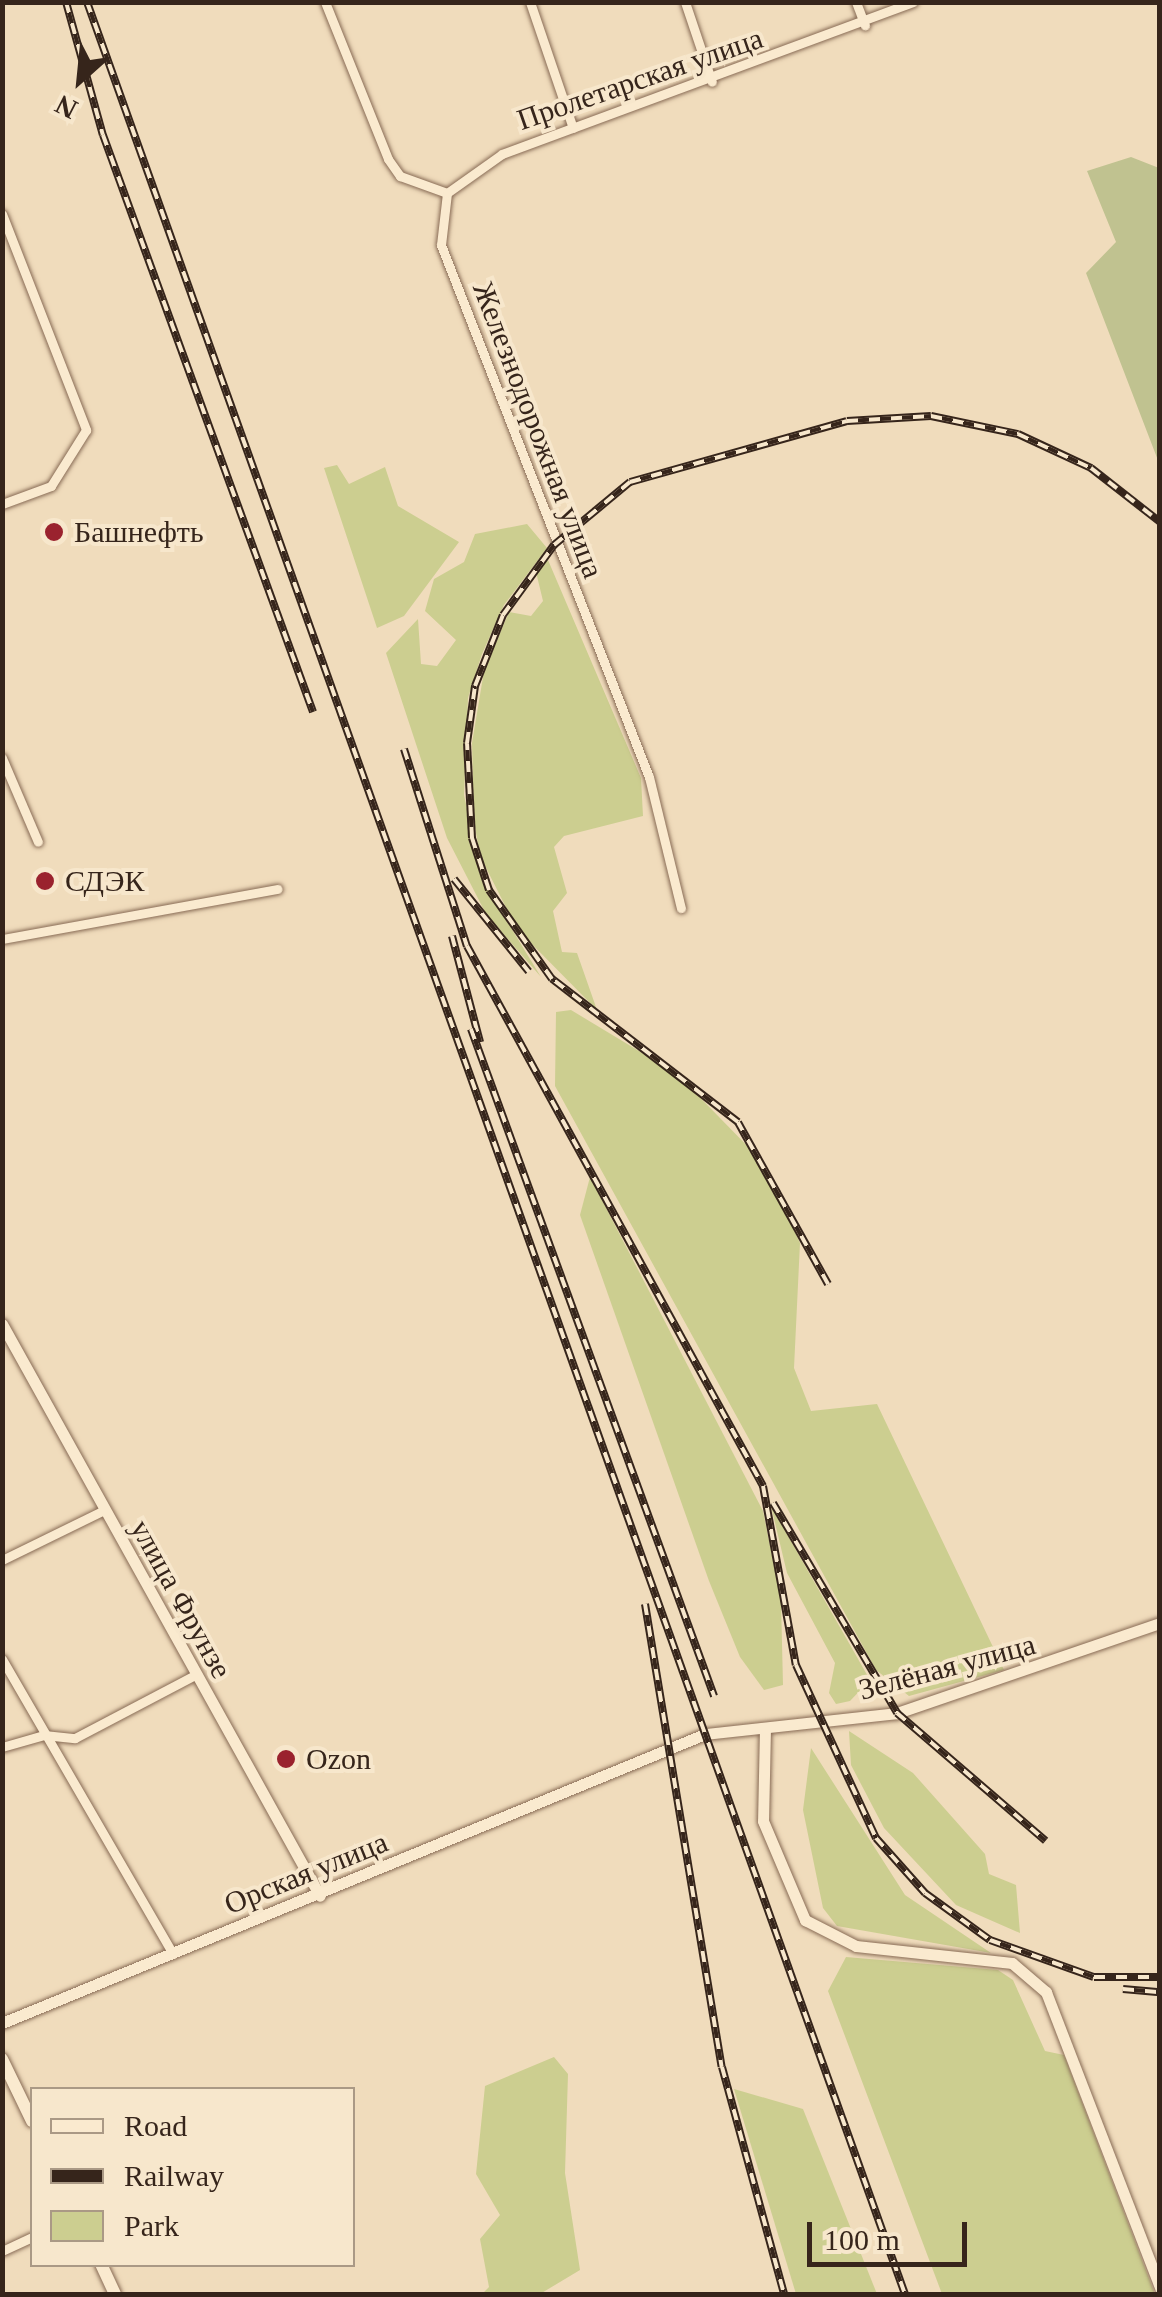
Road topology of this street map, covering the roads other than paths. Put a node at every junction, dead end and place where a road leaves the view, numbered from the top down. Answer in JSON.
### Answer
{"nodes":[{"id":1,"x":325,"y":2,"type":"edge"},
{"id":2,"x":530,"y":2,"type":"edge"},
{"id":3,"x":684,"y":2,"type":"edge"},
{"id":4,"x":856,"y":2,"type":"edge"},
{"id":5,"x":914,"y":2,"type":"edge"},
{"id":6,"x":864,"y":24,"type":"junction"},
{"id":7,"x":712,"y":82,"type":"junction"},
{"id":8,"x":573,"y":128,"type":"junction"},
{"id":9,"x":447,"y":193,"type":"junction"},
{"id":10,"x":2,"y":214,"type":"edge"},
{"id":11,"x":2,"y":504,"type":"edge"},
{"id":12,"x":2,"y":758,"type":"edge"},
{"id":13,"x":38,"y":842,"type":"dead end"},
{"id":14,"x":277,"y":889,"type":"dead end"},
{"id":15,"x":682,"y":908,"type":"dead end"},
{"id":16,"x":2,"y":939,"type":"edge"},
{"id":17,"x":2,"y":1324,"type":"edge"},
{"id":18,"x":102,"y":1511,"type":"junction"},
{"id":19,"x":2,"y":1560,"type":"edge"},
{"id":20,"x":1160,"y":1623,"type":"edge"},
{"id":21,"x":2,"y":1659,"type":"edge"},
{"id":22,"x":195,"y":1675,"type":"junction"},
{"id":23,"x":766,"y":1728,"type":"junction"},
{"id":24,"x":44,"y":1735,"type":"junction"},
{"id":25,"x":2,"y":1747,"type":"edge"},
{"id":26,"x":626,"y":1764,"type":"joint"},
{"id":27,"x":320,"y":1896,"type":"junction"},
{"id":28,"x":173,"y":1954,"type":"junction"},
{"id":29,"x":2,"y":2024,"type":"edge"},
{"id":30,"x":2,"y":2059,"type":"edge"},
{"id":31,"x":30,"y":2116,"type":"edge"},
{"id":32,"x":30,"y":2238,"type":"edge"},
{"id":33,"x":2,"y":2252,"type":"edge"},
{"id":34,"x":102,"y":2267,"type":"edge"},
{"id":35,"x":1160,"y":2288,"type":"edge"},
{"id":36,"x":115,"y":2294,"type":"edge"}],
"edges":[{"from":1,"to":9,"type":"street"},
{"from":2,"to":8,"type":"street"},
{"from":3,"to":7,"type":"street"},
{"from":4,"to":6,"type":"street"},
{"from":5,"to":6,"type":"street","name":"Пролетарская улица"},
{"from":6,"to":7,"type":"street","name":"Пролетарская улица"},
{"from":7,"to":8,"type":"street","name":"Пролетарская улица"},
{"from":8,"to":9,"type":"street","name":"Пролетарская улица"},
{"from":9,"to":15,"type":"street","name":"Железнодорожная улица"},
{"from":10,"to":11,"type":"street"},
{"from":12,"to":13,"type":"street"},
{"from":14,"to":16,"type":"street"},
{"from":17,"to":18,"type":"street","name":"улица Фрунзе"},
{"from":18,"to":19,"type":"street"},
{"from":18,"to":22,"type":"street","name":"улица Фрунзе"},
{"from":20,"to":23,"type":"street","name":"Зелёная улица"},
{"from":21,"to":24,"type":"street"},
{"from":22,"to":24,"type":"street"},
{"from":22,"to":27,"type":"street","name":"улица Фрунзе"},
{"from":23,"to":26,"type":"street","name":"Зелёная улица"},
{"from":23,"to":35,"type":"street"},
{"from":24,"to":25,"type":"street"},
{"from":24,"to":28,"type":"street"},
{"from":26,"to":27,"type":"street","name":"Орская улица"},
{"from":27,"to":28,"type":"street","name":"Орская улица"},
{"from":28,"to":29,"type":"street","name":"Орская улица"},
{"from":30,"to":31,"type":"main road"},
{"from":32,"to":33,"type":"street"},
{"from":34,"to":36,"type":"main road"}]}
